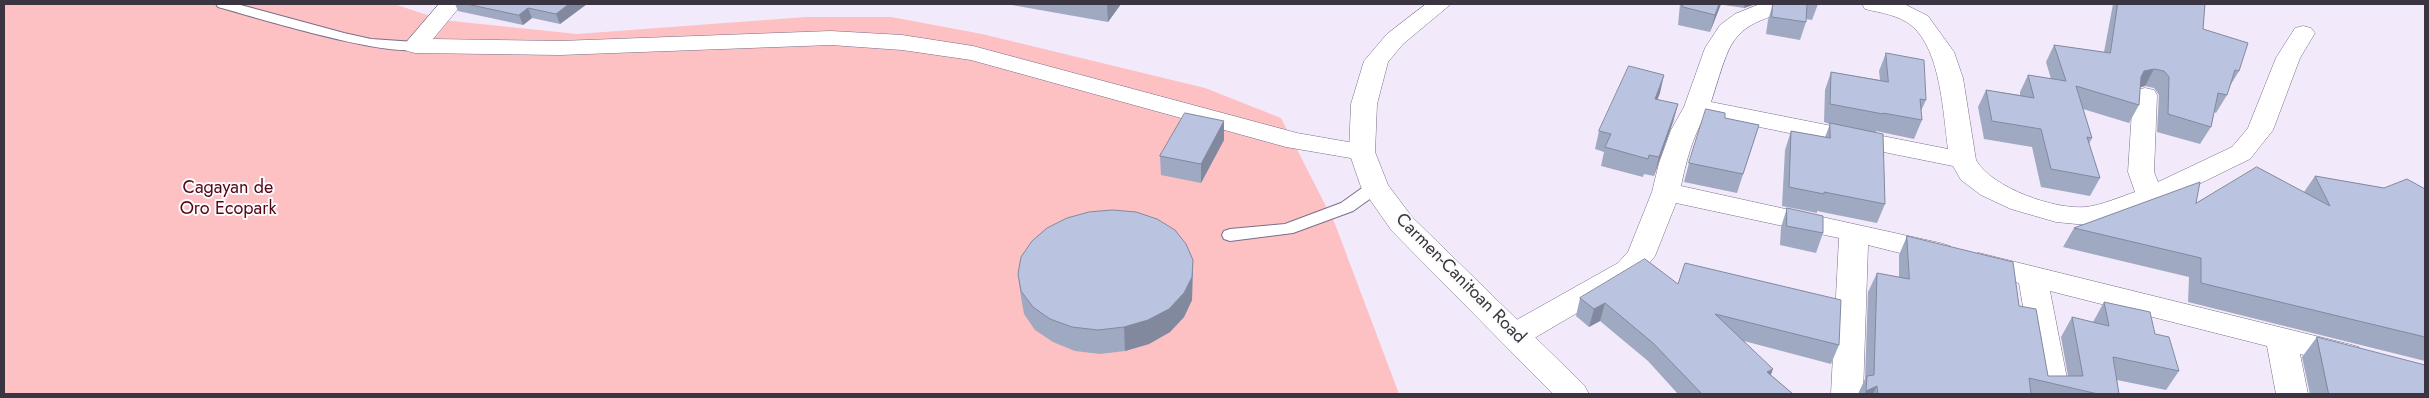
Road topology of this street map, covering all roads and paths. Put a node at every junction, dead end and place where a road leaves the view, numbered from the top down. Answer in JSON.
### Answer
{"nodes":[{"id":1,"x":223,"y":4,"type":"edge"},
{"id":2,"x":451,"y":4,"type":"edge"},
{"id":3,"x":1440,"y":4,"type":"edge"},
{"id":4,"x":1790,"y":4,"type":"edge"},
{"id":5,"x":1873,"y":4,"type":"edge"},
{"id":6,"x":2303,"y":33,"type":"dead end"},
{"id":7,"x":415,"y":46,"type":"junction"},
{"id":8,"x":2145,"y":95,"type":"dead end"},
{"id":9,"x":1697,"y":106,"type":"junction"},
{"id":10,"x":1362,"y":152,"type":"junction"},
{"id":11,"x":1963,"y":160,"type":"junction"},
{"id":12,"x":1375,"y":187,"type":"junction"},
{"id":13,"x":1666,"y":192,"type":"junction"},
{"id":14,"x":2150,"y":197,"type":"junction"},
{"id":15,"x":1854,"y":232,"type":"junction"},
{"id":16,"x":1230,"y":235,"type":"dead end"},
{"id":17,"x":2032,"y":276,"type":"junction"},
{"id":18,"x":1515,"y":335,"type":"junction"},
{"id":19,"x":2281,"y":339,"type":"junction"},
{"id":20,"x":2377,"y":362,"type":"edge"},
{"id":21,"x":1573,"y":394,"type":"edge"},
{"id":22,"x":1847,"y":394,"type":"edge"},
{"id":23,"x":2054,"y":394,"type":"edge"},
{"id":24,"x":2292,"y":394,"type":"edge"}],
"edges":[{"from":1,"to":7,"type":"lane"},
{"from":2,"to":7,"type":"street"},
{"from":3,"to":10,"type":"street","name":"Carmen-Canitoan Road"},
{"from":4,"to":9,"type":"street"},
{"from":5,"to":11,"type":"street"},
{"from":6,"to":14,"type":"street"},
{"from":7,"to":10,"type":"street"},
{"from":8,"to":14,"type":"street"},
{"from":9,"to":11,"type":"street"},
{"from":9,"to":13,"type":"street"},
{"from":10,"to":12,"type":"street","name":"Carmen-Canitoan Road"},
{"from":11,"to":14,"type":"street"},
{"from":12,"to":16,"type":"lane"},
{"from":12,"to":18,"type":"street","name":"Carmen-Canitoan Road"},
{"from":13,"to":15,"type":"street"},
{"from":13,"to":18,"type":"street"},
{"from":15,"to":17,"type":"street"},
{"from":15,"to":22,"type":"street"},
{"from":17,"to":19,"type":"street"},
{"from":17,"to":23,"type":"street"},
{"from":18,"to":21,"type":"street","name":"Carmen-Canitoan Road"},
{"from":19,"to":20,"type":"street"},
{"from":19,"to":24,"type":"street"}]}
